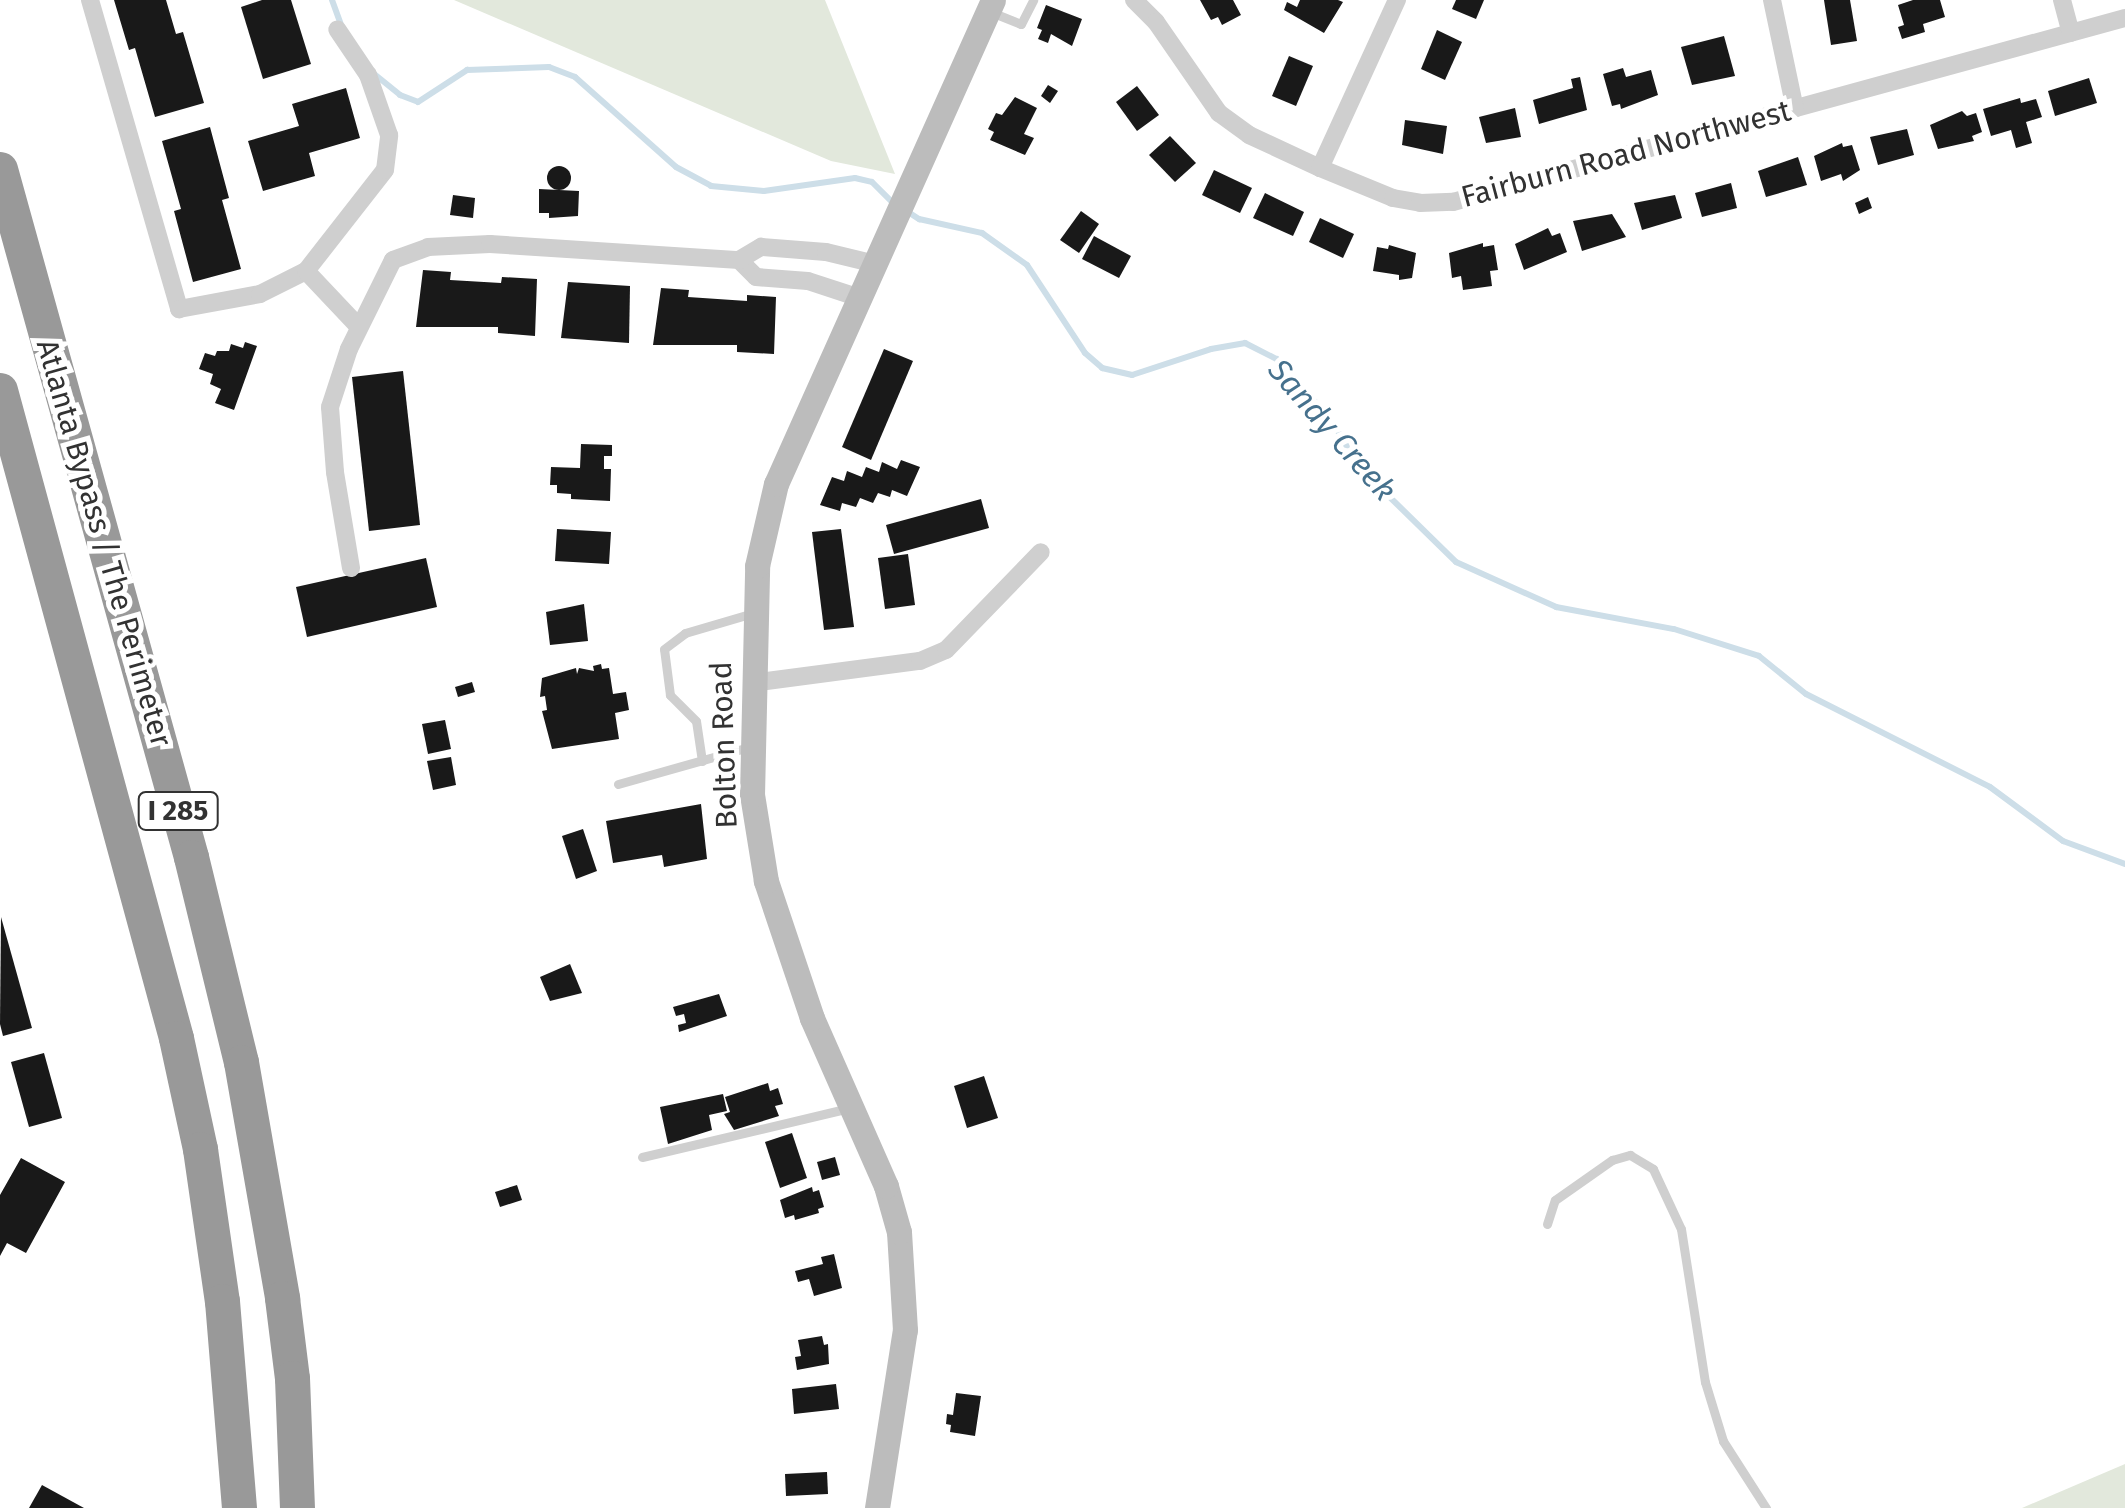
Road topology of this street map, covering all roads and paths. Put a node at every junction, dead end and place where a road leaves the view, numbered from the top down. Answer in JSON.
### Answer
{"nodes":[{"id":1,"x":90,"y":0,"type":"edge"},
{"id":2,"x":1032,"y":0,"type":"edge"},
{"id":3,"x":1134,"y":0,"type":"edge"},
{"id":4,"x":1397,"y":0,"type":"edge"},
{"id":5,"x":1772,"y":0,"type":"edge"},
{"id":6,"x":2062,"y":0,"type":"edge"},
{"id":7,"x":991,"y":6,"type":"edge"},
{"id":8,"x":2125,"y":18,"type":"edge"},
{"id":9,"x":336,"y":29,"type":"dead end"},
{"id":10,"x":2071,"y":32,"type":"junction"},
{"id":11,"x":1794,"y":109,"type":"junction"},
{"id":12,"x":1320,"y":168,"type":"junction"},
{"id":13,"x":0,"y":169,"type":"edge"},
{"id":14,"x":807,"y":251,"type":"junction"},
{"id":15,"x":740,"y":260,"type":"junction"},
{"id":16,"x":876,"y":264,"type":"junction"},
{"id":17,"x":306,"y":271,"type":"junction"},
{"id":18,"x":803,"y":281,"type":"junction"},
{"id":19,"x":860,"y":298,"type":"junction"},
{"id":20,"x":359,"y":327,"type":"junction"},
{"id":21,"x":0,"y":390,"type":"edge"},
{"id":22,"x":1041,"y":552,"type":"dead end"},
{"id":23,"x":351,"y":568,"type":"dead end"},
{"id":24,"x":755,"y":613,"type":"junction"},
{"id":25,"x":752,"y":683,"type":"junction"},
{"id":26,"x":752,"y":746,"type":"junction"},
{"id":27,"x":702,"y":761,"type":"junction"},
{"id":28,"x":618,"y":784,"type":"dead end"},
{"id":29,"x":851,"y":1108,"type":"junction"},
{"id":30,"x":642,"y":1157,"type":"dead end"},
{"id":31,"x":1548,"y":1224,"type":"dead end"},
{"id":32,"x":239,"y":1508,"type":"edge"},
{"id":33,"x":300,"y":1508,"type":"edge"},
{"id":34,"x":877,"y":1508,"type":"edge"},
{"id":35,"x":1766,"y":1508,"type":"edge"}],
"edges":[{"from":1,"to":17,"type":"street"},
{"from":2,"to":7,"type":"lane"},
{"from":3,"to":12,"type":"street","name":"Fairburn Road Northwest"},
{"from":4,"to":12,"type":"street"},
{"from":5,"to":11,"type":"street"},
{"from":6,"to":10,"type":"street"},
{"from":7,"to":16,"type":"street","name":"Bolton Road"},
{"from":8,"to":10,"type":"street","name":"Fairburn Road Northwest"},
{"from":9,"to":17,"type":"street"},
{"from":10,"to":11,"type":"street","name":"Fairburn Road Northwest"},
{"from":11,"to":12,"type":"street","name":"Fairburn Road Northwest"},
{"from":13,"to":33,"type":"highway","name":"Atlanta Bypass / The Perimeter","number":"I 285"},
{"from":14,"to":15,"type":"street"},
{"from":14,"to":16,"type":"street"},
{"from":14,"to":18,"type":"street"},
{"from":15,"to":18,"type":"street"},
{"from":15,"to":20,"type":"street"},
{"from":16,"to":19,"type":"street","name":"Bolton Road"},
{"from":17,"to":20,"type":"street"},
{"from":18,"to":19,"type":"street"},
{"from":19,"to":24,"type":"street","name":"Bolton Road"},
{"from":20,"to":23,"type":"street"},
{"from":21,"to":32,"type":"highway","name":"Atlanta Bypass / The Perimeter","number":"I 285"},
{"from":22,"to":25,"type":"street"},
{"from":24,"to":25,"type":"street","name":"Bolton Road"},
{"from":24,"to":27,"type":"lane"},
{"from":25,"to":26,"type":"street","name":"Bolton Road"},
{"from":26,"to":27,"type":"lane"},
{"from":26,"to":29,"type":"street","name":"Bolton Road"},
{"from":27,"to":28,"type":"lane"},
{"from":29,"to":30,"type":"lane"},
{"from":29,"to":34,"type":"street","name":"Bolton Road"},
{"from":31,"to":35,"type":"lane"}]}
